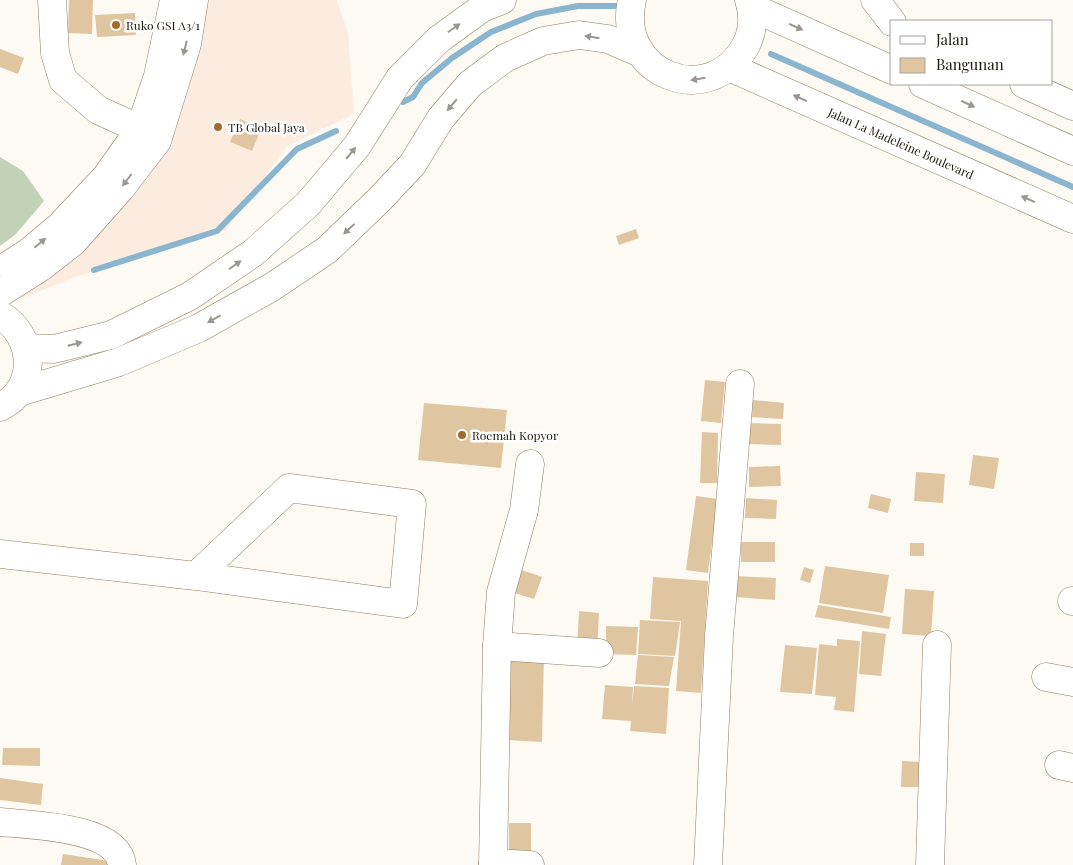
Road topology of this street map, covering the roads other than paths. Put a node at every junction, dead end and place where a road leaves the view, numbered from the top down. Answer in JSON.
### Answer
{"nodes":[{"id":1,"x":52,"y":0,"type":"edge"},
{"id":2,"x":174,"y":0,"type":"edge"},
{"id":3,"x":194,"y":0,"type":"edge"},
{"id":4,"x":502,"y":0,"type":"edge"},
{"id":5,"x":632,"y":0,"type":"edge"},
{"id":6,"x":875,"y":0,"type":"edge"},
{"id":7,"x":750,"y":3,"type":"edge"},
{"id":8,"x":890,"y":20,"type":"edge"},
{"id":9,"x":638,"y":52,"type":"junction"},
{"id":10,"x":729,"y":67,"type":"junction"},
{"id":11,"x":890,"y":69,"type":"edge"},
{"id":12,"x":926,"y":85,"type":"edge"},
{"id":13,"x":1026,"y":85,"type":"edge"},
{"id":14,"x":1073,"y":106,"type":"edge"},
{"id":15,"x":148,"y":135,"type":"junction"},
{"id":16,"x":1073,"y":151,"type":"edge"},
{"id":17,"x":1073,"y":219,"type":"edge"},
{"id":18,"x":0,"y":270,"type":"edge"},
{"id":19,"x":0,"y":292,"type":"edge"},
{"id":20,"x":0,"y":315,"type":"edge"},
{"id":21,"x":27,"y":348,"type":"junction"},
{"id":22,"x":740,"y":384,"type":"dead end"},
{"id":23,"x":10,"y":399,"type":"edge"},
{"id":24,"x":530,"y":464,"type":"dead end"},
{"id":25,"x":0,"y":554,"type":"edge"},
{"id":26,"x":196,"y":576,"type":"junction"},
{"id":27,"x":497,"y":646,"type":"junction"},
{"id":28,"x":937,"y":646,"type":"dead end"},
{"id":29,"x":599,"y":653,"type":"dead end"},
{"id":30,"x":1046,"y":677,"type":"dead end"},
{"id":31,"x":1073,"y":682,"type":"edge"},
{"id":32,"x":0,"y":822,"type":"edge"},
{"id":33,"x":493,"y":864,"type":"edge"},
{"id":34,"x":122,"y":865,"type":"edge"},
{"id":35,"x":530,"y":865,"type":"edge"},
{"id":36,"x":708,"y":865,"type":"edge"},
{"id":37,"x":930,"y":865,"type":"edge"}],
"edges":[{"from":1,"to":15,"type":"street"},
{"from":2,"to":15,"type":"street"},
{"from":3,"to":15,"type":"street","one_way":true},
{"from":21,"to":4,"type":"street","one_way":true},
{"from":5,"to":9,"type":"street"},
{"from":6,"to":8,"type":"street"},
{"from":7,"to":10,"type":"street"},
{"from":7,"to":11,"type":"street","one_way":true},
{"from":10,"to":9,"type":"street","one_way":true},
{"from":9,"to":23,"type":"street","one_way":true},
{"from":17,"to":10,"type":"street","name":"Jalan La Madeleine Boulevard","one_way":true},
{"from":12,"to":16,"type":"street","one_way":true},
{"from":13,"to":14,"type":"street"},
{"from":18,"to":15,"type":"street","one_way":true},
{"from":15,"to":19,"type":"street","one_way":true},
{"from":20,"to":21,"type":"street"},
{"from":21,"to":23,"type":"street"},
{"from":22,"to":36,"type":"street"},
{"from":24,"to":27,"type":"street"},
{"from":25,"to":26,"type":"street"},
{"from":26,"to":26,"type":"street"},
{"from":27,"to":29,"type":"street"},
{"from":27,"to":33,"type":"street"},
{"from":28,"to":37,"type":"street"},
{"from":30,"to":31,"type":"street"},
{"from":32,"to":34,"type":"street"},
{"from":33,"to":35,"type":"street"}]}
